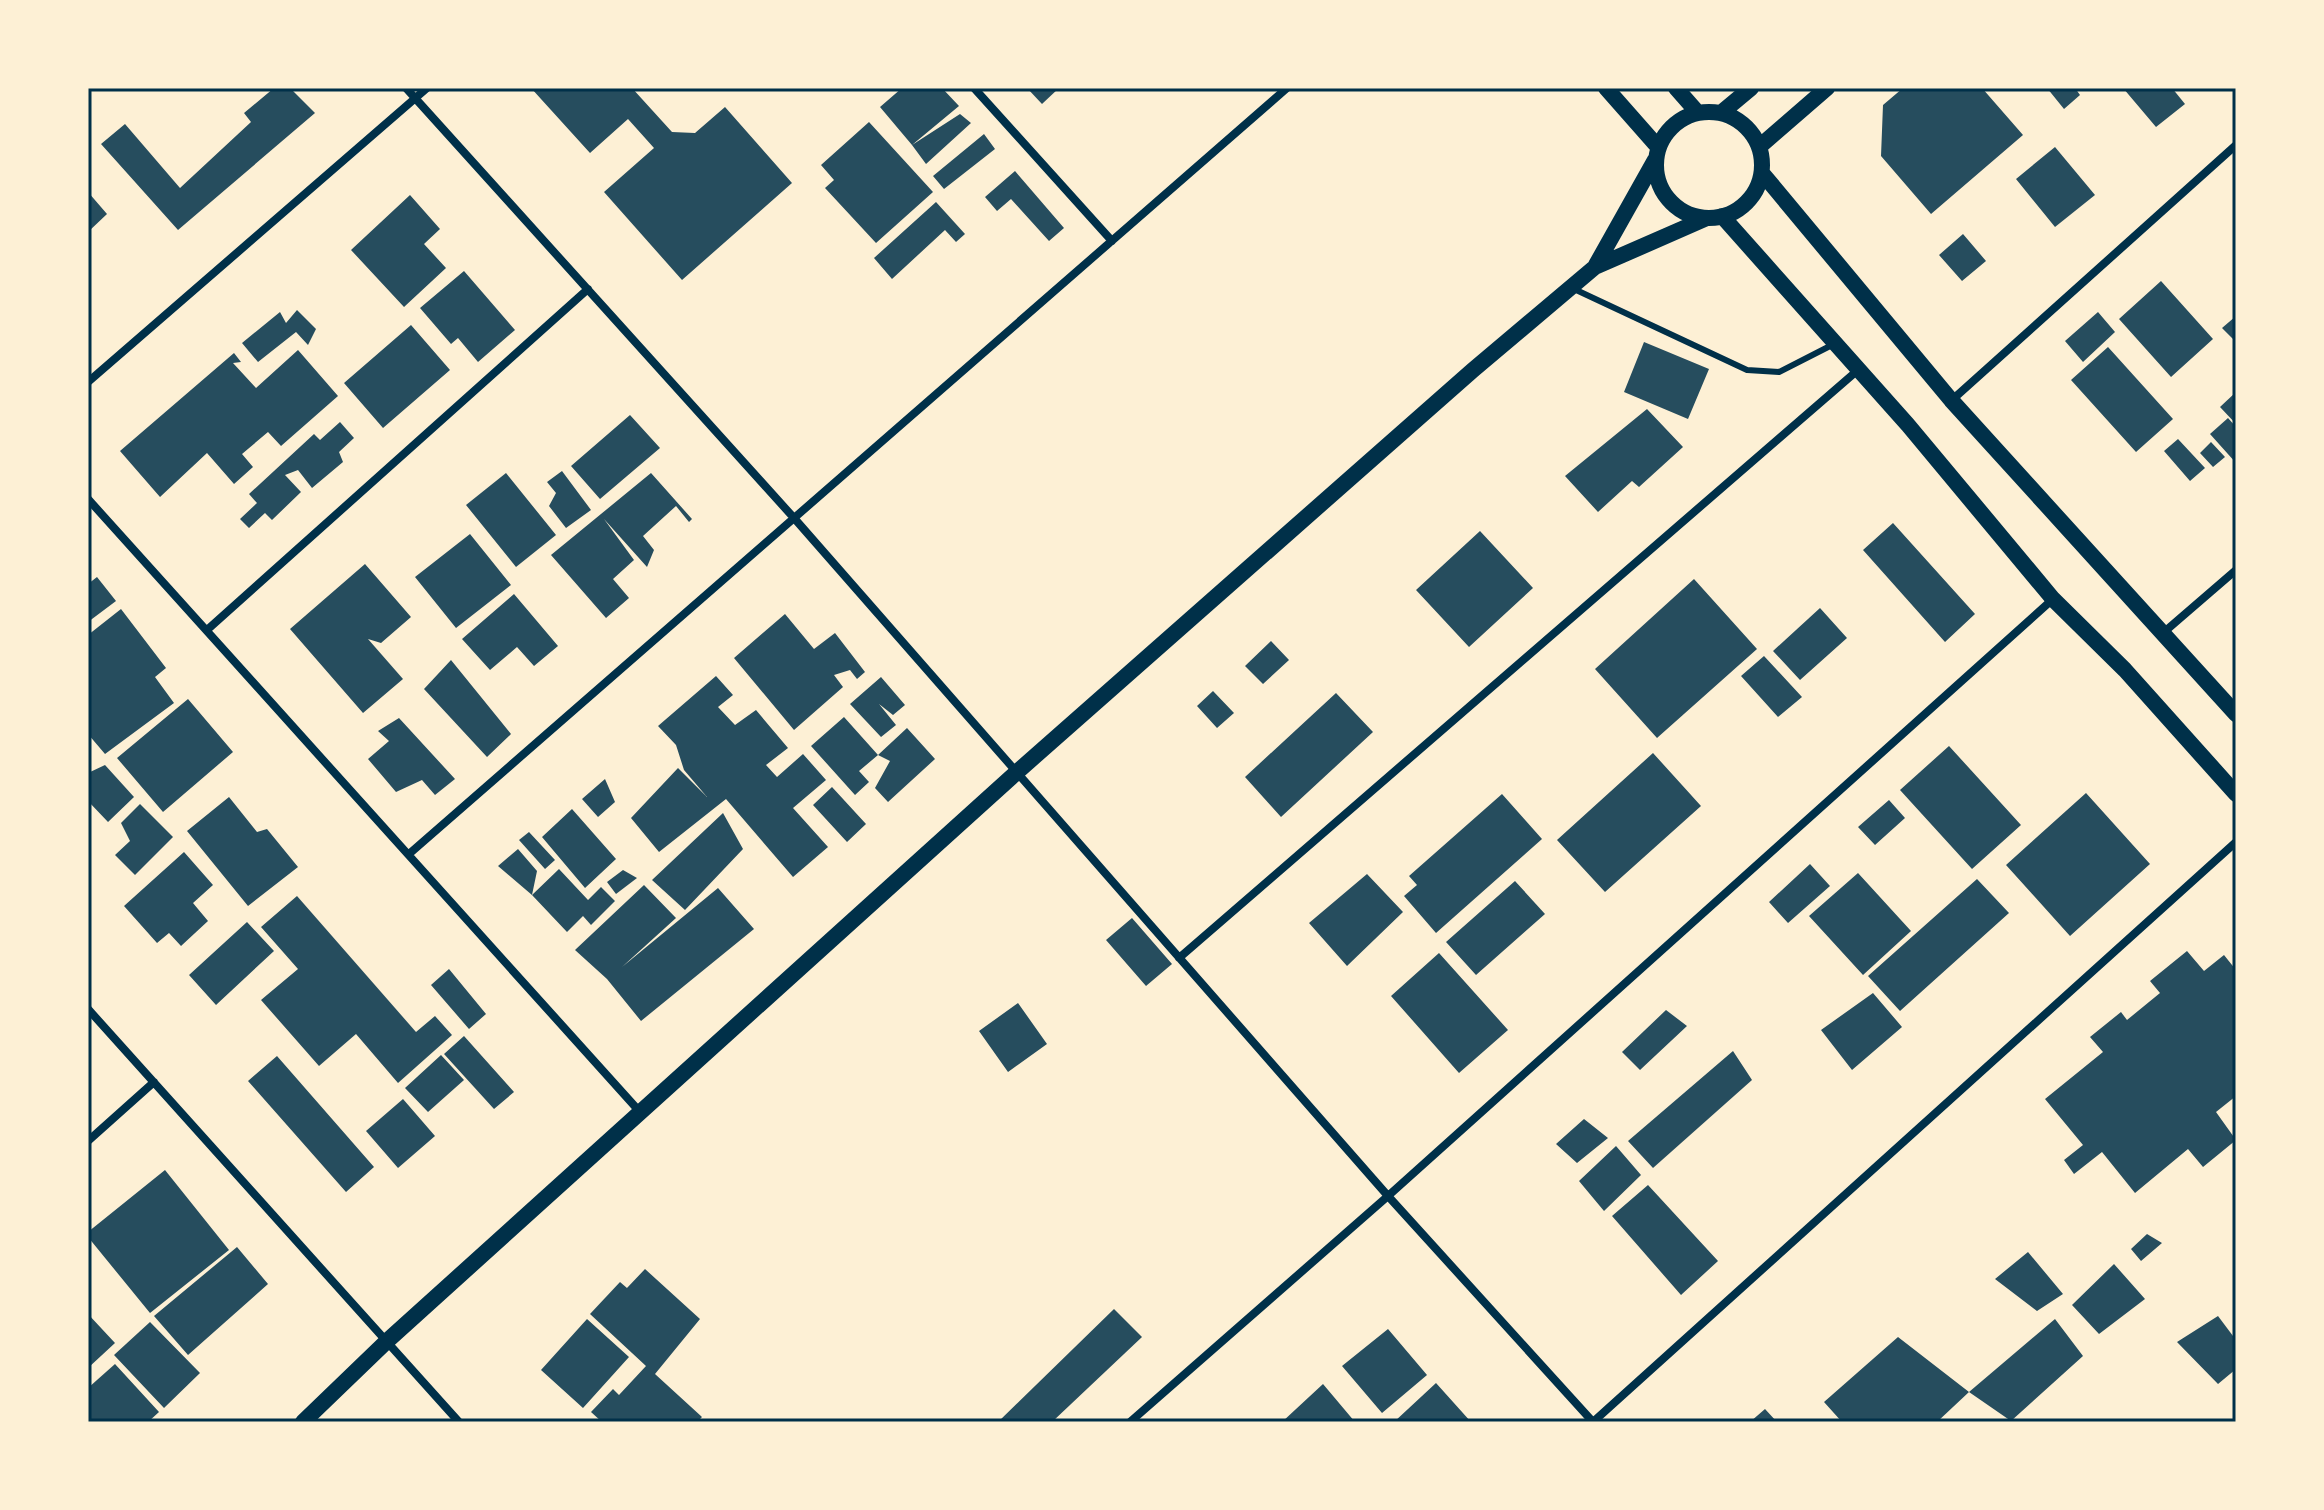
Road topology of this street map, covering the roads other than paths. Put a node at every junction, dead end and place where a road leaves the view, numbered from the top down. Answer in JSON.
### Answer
{"nodes":[{"id":1,"x":406,"y":88,"type":"edge"},
{"id":2,"x":427,"y":88,"type":"edge"},
{"id":3,"x":974,"y":88,"type":"edge"},
{"id":4,"x":1287,"y":88,"type":"edge"},
{"id":5,"x":1606,"y":88,"type":"edge"},
{"id":6,"x":1676,"y":88,"type":"edge"},
{"id":7,"x":1751,"y":88,"type":"edge"},
{"id":8,"x":1827,"y":88,"type":"edge"},
{"id":9,"x":415,"y":98,"type":"junction"},
{"id":10,"x":1698,"y":113,"type":"junction"},
{"id":11,"x":1721,"y":113,"type":"junction"},
{"id":12,"x":2236,"y":145,"type":"edge"},
{"id":13,"x":1759,"y":147,"type":"junction"},
{"id":14,"x":1657,"y":154,"type":"junction"},
{"id":15,"x":1762,"y":173,"type":"junction"},
{"id":16,"x":1715,"y":217,"type":"junction"},
{"id":17,"x":1112,"y":241,"type":"junction"},
{"id":18,"x":1595,"y":267,"type":"junction"},
{"id":19,"x":1570,"y":288,"type":"junction"},
{"id":20,"x":588,"y":289,"type":"junction"},
{"id":21,"x":1834,"y":344,"type":"junction"},
{"id":22,"x":1858,"y":370,"type":"junction"},
{"id":23,"x":88,"y":382,"type":"edge"},
{"id":24,"x":1951,"y":400,"type":"junction"},
{"id":25,"x":88,"y":499,"type":"edge"},
{"id":26,"x":794,"y":518,"type":"junction"},
{"id":27,"x":2236,"y":570,"type":"edge"},
{"id":28,"x":2053,"y":599,"type":"junction"},
{"id":29,"x":207,"y":630,"type":"junction"},
{"id":30,"x":2163,"y":633,"type":"junction"},
{"id":31,"x":2236,"y":714,"type":"edge"},
{"id":32,"x":1017,"y":772,"type":"junction"},
{"id":33,"x":2236,"y":794,"type":"edge"},
{"id":34,"x":2236,"y":842,"type":"edge"},
{"id":35,"x":409,"y":854,"type":"junction"},
{"id":36,"x":1179,"y":958,"type":"junction"},
{"id":37,"x":88,"y":1009,"type":"edge"},
{"id":38,"x":154,"y":1082,"type":"junction"},
{"id":39,"x":640,"y":1112,"type":"junction"},
{"id":40,"x":88,"y":1141,"type":"edge"},
{"id":41,"x":1388,"y":1196,"type":"junction"},
{"id":42,"x":386,"y":1342,"type":"junction"},
{"id":43,"x":303,"y":1422,"type":"edge"},
{"id":44,"x":459,"y":1422,"type":"edge"},
{"id":45,"x":1130,"y":1422,"type":"edge"},
{"id":46,"x":1593,"y":1422,"type":"edge"}],
"edges":[{"from":1,"to":9,"type":"street"},
{"from":2,"to":9,"type":"street"},
{"from":3,"to":17,"type":"street"},
{"from":4,"to":17,"type":"street"},
{"from":5,"to":14,"type":"main road"},
{"from":6,"to":10,"type":"main road"},
{"from":7,"to":11,"type":"main road"},
{"from":8,"to":13,"type":"main road"},
{"from":9,"to":20,"type":"street"},
{"from":9,"to":23,"type":"street"},
{"from":10,"to":11,"type":"main road"},
{"from":10,"to":14,"type":"main road"},
{"from":11,"to":13,"type":"main road"},
{"from":12,"to":24,"type":"street"},
{"from":13,"to":15,"type":"main road"},
{"from":14,"to":16,"type":"main road"},
{"from":14,"to":18,"type":"main road"},
{"from":15,"to":16,"type":"main road"},
{"from":15,"to":24,"type":"main road"},
{"from":16,"to":18,"type":"main road"},
{"from":16,"to":21,"type":"main road"},
{"from":17,"to":26,"type":"street"},
{"from":18,"to":19,"type":"main road"},
{"from":19,"to":21,"type":"lane"},
{"from":19,"to":32,"type":"main road"},
{"from":20,"to":26,"type":"street"},
{"from":20,"to":29,"type":"street"},
{"from":21,"to":22,"type":"main road"},
{"from":22,"to":28,"type":"main road"},
{"from":22,"to":36,"type":"street"},
{"from":24,"to":30,"type":"main road"},
{"from":25,"to":29,"type":"street"},
{"from":26,"to":32,"type":"street"},
{"from":26,"to":35,"type":"street"},
{"from":27,"to":30,"type":"street"},
{"from":28,"to":33,"type":"main road"},
{"from":28,"to":41,"type":"street"},
{"from":29,"to":35,"type":"street"},
{"from":30,"to":31,"type":"main road"},
{"from":32,"to":36,"type":"street"},
{"from":32,"to":39,"type":"main road"},
{"from":34,"to":46,"type":"street"},
{"from":35,"to":39,"type":"street"},
{"from":36,"to":41,"type":"street"},
{"from":37,"to":38,"type":"street"},
{"from":38,"to":40,"type":"street"},
{"from":38,"to":42,"type":"street"},
{"from":39,"to":42,"type":"main road"},
{"from":41,"to":45,"type":"street"},
{"from":41,"to":46,"type":"street"},
{"from":42,"to":43,"type":"main road"},
{"from":42,"to":44,"type":"street"}]}
